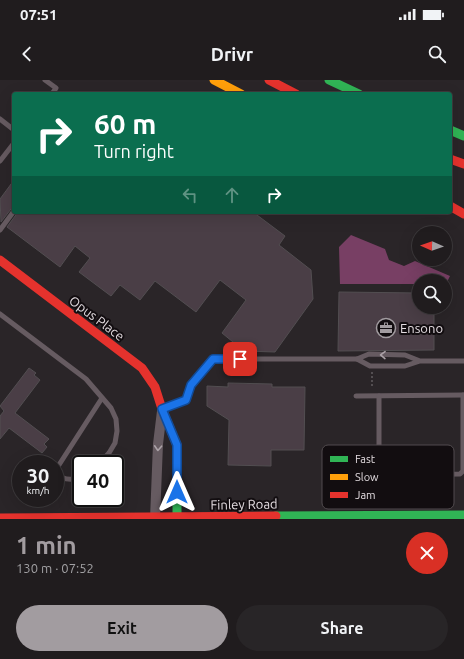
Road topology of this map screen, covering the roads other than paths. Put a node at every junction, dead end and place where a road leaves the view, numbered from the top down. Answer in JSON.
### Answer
{"nodes":[{"id":1,"x":45,"y":80,"type":"edge"},
{"id":2,"x":214,"y":80,"type":"edge"},
{"id":3,"x":220,"y":80,"type":"edge"},
{"id":4,"x":269,"y":80,"type":"edge"},
{"id":5,"x":329,"y":80,"type":"edge"},
{"id":6,"x":53,"y":92,"type":"edge"},
{"id":7,"x":237,"y":92,"type":"edge"},
{"id":8,"x":238,"y":92,"type":"edge"},
{"id":9,"x":292,"y":92,"type":"edge"},
{"id":10,"x":356,"y":92,"type":"edge"},
{"id":11,"x":0,"y":119,"type":"edge"},
{"id":12,"x":12,"y":128,"type":"edge"},
{"id":13,"x":452,"y":131,"type":"edge"},
{"id":14,"x":464,"y":136,"type":"edge"},
{"id":15,"x":12,"y":146,"type":"edge"},
{"id":16,"x":452,"y":160,"type":"edge"},
{"id":17,"x":0,"y":161,"type":"edge"},
{"id":18,"x":464,"y":164,"type":"edge"},
{"id":19,"x":452,"y":207,"type":"edge"},
{"id":20,"x":12,"y":214,"type":"edge"},
{"id":21,"x":464,"y":214,"type":"edge"},
{"id":22,"x":0,"y":230,"type":"edge"},
{"id":23,"x":0,"y":260,"type":"edge"},
{"id":24,"x":0,"y":314,"type":"edge"},
{"id":25,"x":357,"y":360,"type":"junction"},
{"id":26,"x":420,"y":361,"type":"junction"},
{"id":27,"x":464,"y":361,"type":"edge"},
{"id":28,"x":464,"y":395,"type":"edge"},
{"id":29,"x":356,"y":396,"type":"dead end"},
{"id":30,"x":379,"y":396,"type":"junction"},
{"id":31,"x":102,"y":398,"type":"junction"},
{"id":32,"x":162,"y":409,"type":"junction"},
{"id":33,"x":379,"y":445,"type":"edge"},
{"id":34,"x":107,"y":455,"type":"edge"},
{"id":35,"x":454,"y":474,"type":"edge"},
{"id":36,"x":72,"y":480,"type":"edge"},
{"id":37,"x":464,"y":515,"type":"edge"},
{"id":38,"x":0,"y":518,"type":"edge"},
{"id":39,"x":156,"y":518,"type":"edge"},
{"id":40,"x":177,"y":518,"type":"edge"}],
"edges":[{"from":1,"to":6,"type":"lane"},
{"from":2,"to":7,"type":"main road"},
{"from":3,"to":8,"type":"main road"},
{"from":4,"to":9,"type":"main road"},
{"from":5,"to":10,"type":"main road"},
{"from":11,"to":12,"type":"lane"},
{"from":13,"to":14,"type":"main road"},
{"from":15,"to":17,"type":"lane"},
{"from":16,"to":18,"type":"main road"},
{"from":19,"to":21,"type":"main road"},
{"from":20,"to":22,"type":"lane"},
{"from":23,"to":32,"type":"main road","name":"Opus Place"},
{"from":24,"to":31,"type":"lane"},
{"from":25,"to":26,"type":"lane"},
{"from":26,"to":25,"type":"lane","one_way":true},
{"from":25,"to":32,"type":"lane"},
{"from":26,"to":27,"type":"lane"},
{"from":28,"to":30,"type":"lane"},
{"from":28,"to":35,"type":"lane"},
{"from":29,"to":30,"type":"lane"},
{"from":30,"to":33,"type":"lane"},
{"from":31,"to":34,"type":"lane"},
{"from":31,"to":36,"type":"lane"},
{"from":32,"to":39,"type":"street","name":"Opus Place","one_way":true},
{"from":32,"to":40,"type":"main road","name":"Opus Place"},
{"from":37,"to":40,"type":"main road","name":"Finley Road"},
{"from":38,"to":39,"type":"main road","name":"Finley Road"},
{"from":39,"to":40,"type":"main road","name":"Finley Road"}]}
